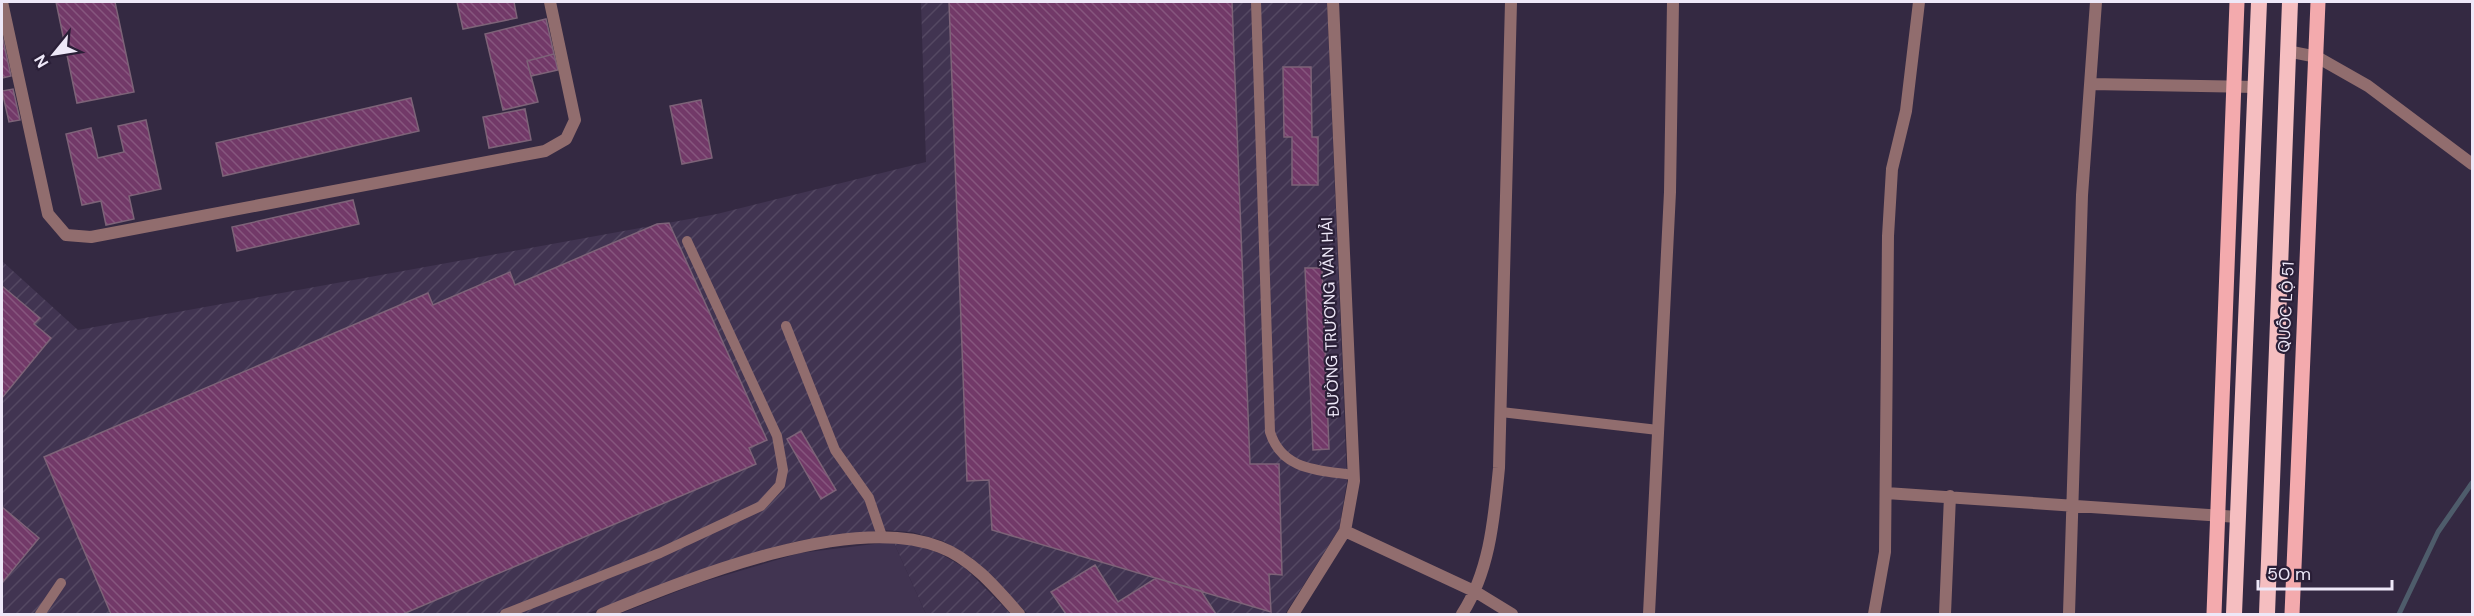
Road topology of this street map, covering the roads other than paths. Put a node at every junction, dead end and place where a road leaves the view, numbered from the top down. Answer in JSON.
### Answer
{"nodes":[{"id":1,"x":2,"y":2,"type":"edge"},
{"id":2,"x":550,"y":2,"type":"edge"},
{"id":3,"x":1256,"y":2,"type":"edge"},
{"id":4,"x":1334,"y":2,"type":"edge"},
{"id":5,"x":1510,"y":2,"type":"edge"},
{"id":6,"x":1673,"y":2,"type":"edge"},
{"id":7,"x":1919,"y":2,"type":"edge"},
{"id":8,"x":2096,"y":2,"type":"edge"},
{"id":9,"x":2237,"y":2,"type":"edge"},
{"id":10,"x":2259,"y":2,"type":"edge"},
{"id":11,"x":2290,"y":2,"type":"edge"},
{"id":12,"x":2318,"y":2,"type":"edge"},
{"id":13,"x":2287,"y":51,"type":"junction"},
{"id":14,"x":2317,"y":57,"type":"junction"},
{"id":15,"x":2091,"y":84,"type":"junction"},
{"id":16,"x":2234,"y":87,"type":"junction"},
{"id":17,"x":2256,"y":87,"type":"junction"},
{"id":18,"x":2472,"y":164,"type":"edge"},
{"id":19,"x":687,"y":241,"type":"dead end"},
{"id":20,"x":786,"y":326,"type":"dead end"},
{"id":21,"x":1501,"y":412,"type":"junction"},
{"id":22,"x":1658,"y":430,"type":"junction"},
{"id":23,"x":1353,"y":475,"type":"junction"},
{"id":24,"x":1886,"y":493,"type":"junction"},
{"id":25,"x":1950,"y":496,"type":"junction"},
{"id":26,"x":2072,"y":504,"type":"junction"},
{"id":27,"x":2218,"y":514,"type":"junction"},
{"id":28,"x":2238,"y":517,"type":"junction"},
{"id":29,"x":1346,"y":531,"type":"junction"},
{"id":30,"x":882,"y":536,"type":"junction"},
{"id":31,"x":61,"y":583,"type":"dead end"},
{"id":32,"x":1476,"y":592,"type":"junction"},
{"id":33,"x":40,"y":615,"type":"edge"},
{"id":34,"x":505,"y":615,"type":"edge"},
{"id":35,"x":602,"y":615,"type":"edge"},
{"id":36,"x":1019,"y":615,"type":"edge"},
{"id":37,"x":1293,"y":615,"type":"edge"},
{"id":38,"x":1462,"y":615,"type":"edge"},
{"id":39,"x":1512,"y":615,"type":"edge"},
{"id":40,"x":1649,"y":615,"type":"edge"},
{"id":41,"x":1874,"y":615,"type":"edge"},
{"id":42,"x":1945,"y":615,"type":"edge"},
{"id":43,"x":2069,"y":615,"type":"edge"},
{"id":44,"x":2214,"y":615,"type":"edge"},
{"id":45,"x":2234,"y":615,"type":"edge"},
{"id":46,"x":2267,"y":615,"type":"edge"},
{"id":47,"x":2292,"y":615,"type":"edge"}],
"edges":[{"from":1,"to":2,"type":"street"},
{"from":3,"to":23,"type":"lane"},
{"from":4,"to":23,"type":"street","name":"ĐƯỜNG TRƯƠNG VĂN HẢI"},
{"from":5,"to":21,"type":"street"},
{"from":6,"to":22,"type":"street"},
{"from":7,"to":24,"type":"street"},
{"from":8,"to":15,"type":"street"},
{"from":9,"to":16,"type":"main road"},
{"from":10,"to":17,"type":"highway"},
{"from":11,"to":13,"type":"highway","name":"QUỐC LỘ 51"},
{"from":12,"to":14,"type":"main road","name":"QUỐC LỘ 51"},
{"from":13,"to":14,"type":"street"},
{"from":13,"to":46,"type":"highway","name":"QUỐC LỘ 51"},
{"from":14,"to":18,"type":"street"},
{"from":14,"to":47,"type":"main road","name":"QUỐC LỘ 51"},
{"from":15,"to":16,"type":"street"},
{"from":15,"to":26,"type":"street"},
{"from":16,"to":17,"type":"street"},
{"from":16,"to":27,"type":"main road"},
{"from":17,"to":28,"type":"highway"},
{"from":19,"to":34,"type":"lane"},
{"from":20,"to":30,"type":"lane"},
{"from":21,"to":22,"type":"lane"},
{"from":21,"to":32,"type":"street"},
{"from":22,"to":40,"type":"street"},
{"from":23,"to":29,"type":"street","name":"ĐƯỜNG TRƯƠNG VĂN HẢI"},
{"from":24,"to":25,"type":"street"},
{"from":24,"to":41,"type":"street"},
{"from":25,"to":26,"type":"street"},
{"from":25,"to":42,"type":"street"},
{"from":26,"to":27,"type":"street"},
{"from":26,"to":43,"type":"street"},
{"from":27,"to":28,"type":"street"},
{"from":27,"to":44,"type":"main road"},
{"from":28,"to":45,"type":"highway"},
{"from":29,"to":32,"type":"street"},
{"from":29,"to":37,"type":"street","name":"ĐƯỜNG TRƯƠNG VĂN HẢI"},
{"from":30,"to":35,"type":"street"},
{"from":30,"to":36,"type":"street"},
{"from":31,"to":33,"type":"lane"},
{"from":32,"to":38,"type":"street"},
{"from":32,"to":39,"type":"street"}]}
